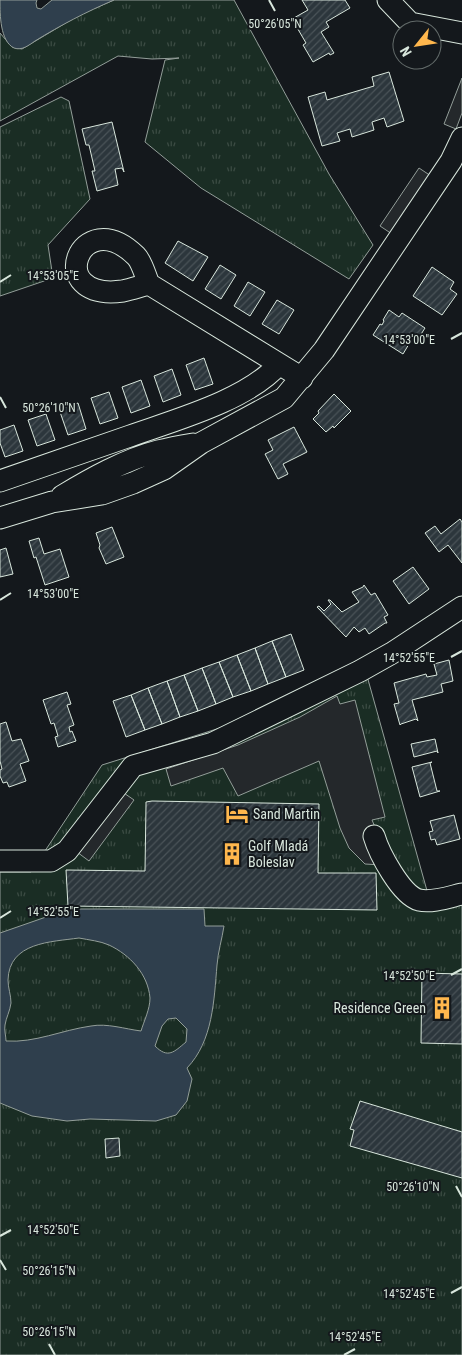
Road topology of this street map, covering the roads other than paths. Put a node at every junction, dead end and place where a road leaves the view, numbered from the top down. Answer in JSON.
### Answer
{"nodes":[{"id":1,"x":388,"y":0,"type":"edge"},
{"id":2,"x":462,"y":34,"type":"edge"},
{"id":3,"x":462,"y":138,"type":"edge"},
{"id":4,"x":457,"y":164,"type":"edge"},
{"id":5,"x":149,"y":284,"type":"dead end"},
{"id":6,"x":279,"y":364,"type":"junction"},
{"id":7,"x":302,"y":378,"type":"junction"},
{"id":8,"x":0,"y":481,"type":"edge"},
{"id":9,"x":0,"y":518,"type":"edge"},
{"id":10,"x":462,"y":607,"type":"edge"},
{"id":11,"x":374,"y":836,"type":"dead end"},
{"id":12,"x":0,"y":861,"type":"edge"},
{"id":13,"x":462,"y":894,"type":"edge"}],
"edges":[{"from":1,"to":2,"type":"street"},
{"from":3,"to":4,"type":"street"},
{"from":4,"to":7,"type":"street"},
{"from":5,"to":6,"type":"street"},
{"from":6,"to":7,"type":"street"},
{"from":6,"to":8,"type":"street"},
{"from":7,"to":9,"type":"street"},
{"from":10,"to":12,"type":"street"},
{"from":11,"to":13,"type":"street"}]}
